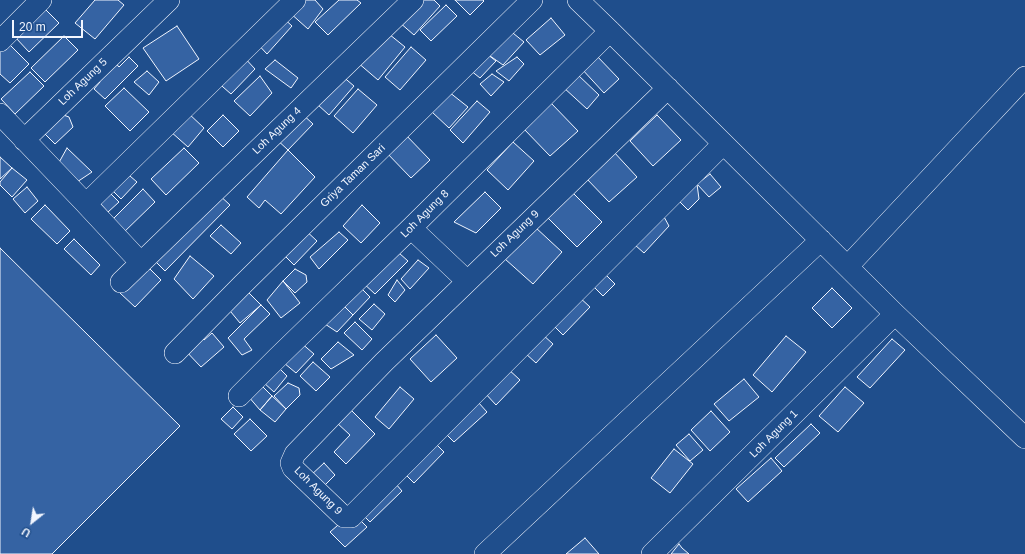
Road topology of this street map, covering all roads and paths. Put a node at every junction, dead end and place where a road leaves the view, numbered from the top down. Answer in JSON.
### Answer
{"nodes":[{"id":1,"x":41,"y":0,"type":"edge"},
{"id":2,"x":169,"y":0,"type":"edge"},
{"id":3,"x":295,"y":0,"type":"edge"},
{"id":4,"x":413,"y":0,"type":"edge"},
{"id":5,"x":532,"y":0,"type":"edge"},
{"id":6,"x":578,"y":0,"type":"edge"},
{"id":7,"x":610,"y":31,"type":"junction"},
{"id":8,"x":0,"y":41,"type":"edge"},
{"id":9,"x":1025,"y":77,"type":"edge"},
{"id":10,"x":668,"y":88,"type":"junction"},
{"id":11,"x":0,"y":114,"type":"edge"},
{"id":12,"x":24,"y":140,"type":"junction"},
{"id":13,"x":723,"y":144,"type":"junction"},
{"id":14,"x":86,"y":204,"type":"junction"},
{"id":15,"x":411,"y":228,"type":"junction"},
{"id":16,"x":821,"y":240,"type":"junction"},
{"id":17,"x":141,"y":263,"type":"junction"},
{"id":18,"x":848,"y":266,"type":"junction"},
{"id":19,"x":467,"y":281,"type":"junction"},
{"id":20,"x":121,"y":282,"type":"dead end"},
{"id":21,"x":896,"y":314,"type":"junction"},
{"id":22,"x":174,"y":353,"type":"dead end"},
{"id":23,"x":239,"y":396,"type":"dead end"},
{"id":24,"x":1025,"y":438,"type":"edge"},
{"id":25,"x":485,"y":554,"type":"edge"},
{"id":26,"x":652,"y":554,"type":"edge"}],
"edges":[{"from":1,"to":8,"type":"street"},
{"from":2,"to":12,"type":"street","name":"Loh Agung 5"},
{"from":3,"to":14,"type":"street"},
{"from":4,"to":17,"type":"street","name":"Loh Agung 4"},
{"from":5,"to":22,"type":"street","name":"Griya Taman Sari"},
{"from":6,"to":7,"type":"street"},
{"from":7,"to":10,"type":"street"},
{"from":7,"to":15,"type":"street","name":"Loh Agung 8"},
{"from":9,"to":18,"type":"street"},
{"from":10,"to":13,"type":"street"},
{"from":10,"to":19,"type":"street","name":"Loh Agung 9"},
{"from":11,"to":12,"type":"street"},
{"from":12,"to":14,"type":"street"},
{"from":13,"to":16,"type":"street"},
{"from":13,"to":19,"type":"street","name":"Loh Agung 9"},
{"from":14,"to":17,"type":"street"},
{"from":15,"to":19,"type":"street"},
{"from":15,"to":23,"type":"street","name":"Loh Agung 8"},
{"from":16,"to":18,"type":"street"},
{"from":16,"to":25,"type":"street"},
{"from":17,"to":20,"type":"street","name":"Loh Agung 4"},
{"from":18,"to":21,"type":"street"},
{"from":21,"to":24,"type":"street"},
{"from":21,"to":26,"type":"street","name":"Loh Agung 1"}]}
